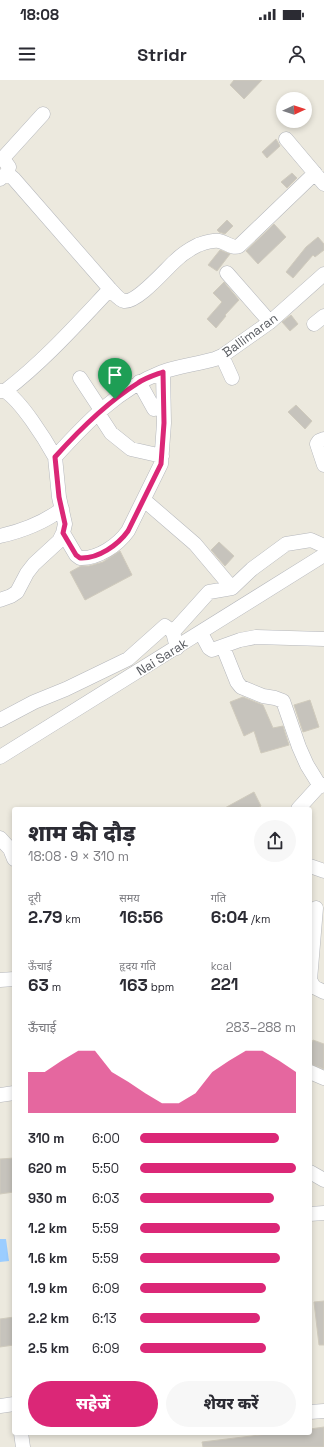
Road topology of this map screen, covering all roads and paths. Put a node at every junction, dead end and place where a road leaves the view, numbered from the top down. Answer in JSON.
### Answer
{"nodes":[{"id":1,"x":43,"y":114,"type":"dead end"},
{"id":2,"x":286,"y":139,"type":"dead end"},
{"id":3,"x":315,"y":173,"type":"junction"},
{"id":4,"x":3,"y":176,"type":"edge"},
{"id":5,"x":324,"y":184,"type":"edge"},
{"id":6,"x":227,"y":273,"type":"dead end"},
{"id":7,"x":324,"y":274,"type":"edge"},
{"id":8,"x":110,"y":290,"type":"junction"},
{"id":9,"x":270,"y":322,"type":"junction"},
{"id":10,"x":222,"y":356,"type":"junction"},
{"id":11,"x":163,"y":372,"type":"junction"},
{"id":12,"x":80,"y":378,"type":"dead end"},
{"id":13,"x":232,"y":378,"type":"dead end"},
{"id":14,"x":139,"y":382,"type":"junction"},
{"id":15,"x":2,"y":391,"type":"edge"},
{"id":16,"x":154,"y":409,"type":"dead end"},
{"id":17,"x":100,"y":412,"type":"junction"},
{"id":18,"x":324,"y":439,"type":"edge"},
{"id":19,"x":162,"y":456,"type":"junction"},
{"id":20,"x":55,"y":457,"type":"junction"},
{"id":21,"x":324,"y":464,"type":"edge"},
{"id":22,"x":144,"y":500,"type":"junction"},
{"id":23,"x":62,"y":509,"type":"junction"},
{"id":24,"x":63,"y":533,"type":"junction"},
{"id":25,"x":0,"y":536,"type":"edge"},
{"id":26,"x":324,"y":546,"type":"edge"},
{"id":27,"x":324,"y":555,"type":"edge"},
{"id":28,"x":232,"y":588,"type":"junction"},
{"id":29,"x":0,"y":600,"type":"edge"},
{"id":30,"x":173,"y":632,"type":"junction"},
{"id":31,"x":201,"y":633,"type":"junction"},
{"id":32,"x":324,"y":639,"type":"edge"},
{"id":33,"x":223,"y":647,"type":"junction"},
{"id":34,"x":177,"y":648,"type":"junction"},
{"id":35,"x":0,"y":720,"type":"edge"},
{"id":36,"x":0,"y":757,"type":"edge"},
{"id":37,"x":322,"y":785,"type":"edge"},
{"id":38,"x":300,"y":807,"type":"edge"},
{"id":39,"x":0,"y":838,"type":"edge"},
{"id":40,"x":12,"y":854,"type":"edge"},
{"id":41,"x":317,"y":908,"type":"edge"},
{"id":42,"x":312,"y":959,"type":"edge"},
{"id":43,"x":12,"y":979,"type":"edge"},
{"id":44,"x":0,"y":980,"type":"edge"},
{"id":45,"x":312,"y":984,"type":"edge"},
{"id":46,"x":324,"y":992,"type":"edge"},
{"id":47,"x":312,"y":1073,"type":"edge"},
{"id":48,"x":324,"y":1078,"type":"edge"},
{"id":49,"x":12,"y":1085,"type":"edge"},
{"id":50,"x":0,"y":1086,"type":"edge"},
{"id":51,"x":12,"y":1093,"type":"edge"},
{"id":52,"x":0,"y":1095,"type":"edge"},
{"id":53,"x":312,"y":1173,"type":"edge"},
{"id":54,"x":324,"y":1180,"type":"edge"},
{"id":55,"x":324,"y":1213,"type":"edge"},
{"id":56,"x":312,"y":1214,"type":"edge"},
{"id":57,"x":12,"y":1404,"type":"edge"},
{"id":58,"x":0,"y":1406,"type":"edge"},
{"id":59,"x":312,"y":1412,"type":"edge"},
{"id":60,"x":324,"y":1412,"type":"edge"},
{"id":61,"x":21,"y":1435,"type":"edge"},
{"id":62,"x":23,"y":1447,"type":"edge"}],
"edges":[{"from":1,"to":4,"type":"street"},
{"from":2,"to":3,"type":"street"},
{"from":3,"to":5,"type":"street"},
{"from":3,"to":8,"type":"street"},
{"from":4,"to":8,"type":"street"},
{"from":6,"to":9,"type":"street"},
{"from":7,"to":9,"type":"street","name":"Ballimaran"},
{"from":8,"to":15,"type":"street"},
{"from":9,"to":10,"type":"street","name":"Ballimaran"},
{"from":10,"to":11,"type":"street","name":"Ballimaran"},
{"from":10,"to":13,"type":"street"},
{"from":11,"to":14,"type":"street","name":"Ballimaran"},
{"from":11,"to":19,"type":"street"},
{"from":12,"to":17,"type":"street"},
{"from":14,"to":16,"type":"street"},
{"from":14,"to":17,"type":"street","name":"Ballimaran"},
{"from":15,"to":20,"type":"street"},
{"from":17,"to":19,"type":"street"},
{"from":17,"to":20,"type":"street","name":"Ballimaran"},
{"from":18,"to":21,"type":"street"},
{"from":19,"to":22,"type":"street"},
{"from":20,"to":23,"type":"street"},
{"from":22,"to":24,"type":"street"},
{"from":22,"to":28,"type":"street"},
{"from":23,"to":24,"type":"street"},
{"from":23,"to":25,"type":"street"},
{"from":24,"to":29,"type":"street"},
{"from":26,"to":28,"type":"street"},
{"from":27,"to":31,"type":"street","name":"Nai Sarak"},
{"from":28,"to":30,"type":"street"},
{"from":30,"to":34,"type":"street"},
{"from":30,"to":35,"type":"street"},
{"from":31,"to":33,"type":"street"},
{"from":31,"to":34,"type":"street","name":"Nai Sarak"},
{"from":32,"to":33,"type":"street"},
{"from":33,"to":37,"type":"street"},
{"from":34,"to":36,"type":"street","name":"Nai Sarak"},
{"from":37,"to":38,"type":"street"},
{"from":39,"to":40,"type":"street"},
{"from":41,"to":42,"type":"street"},
{"from":43,"to":44,"type":"street"},
{"from":45,"to":46,"type":"street"},
{"from":47,"to":48,"type":"street"},
{"from":49,"to":50,"type":"street"},
{"from":51,"to":52,"type":"street"},
{"from":53,"to":54,"type":"street"},
{"from":55,"to":56,"type":"street"},
{"from":57,"to":58,"type":"street"},
{"from":59,"to":60,"type":"street"},
{"from":61,"to":62,"type":"street"}]}
